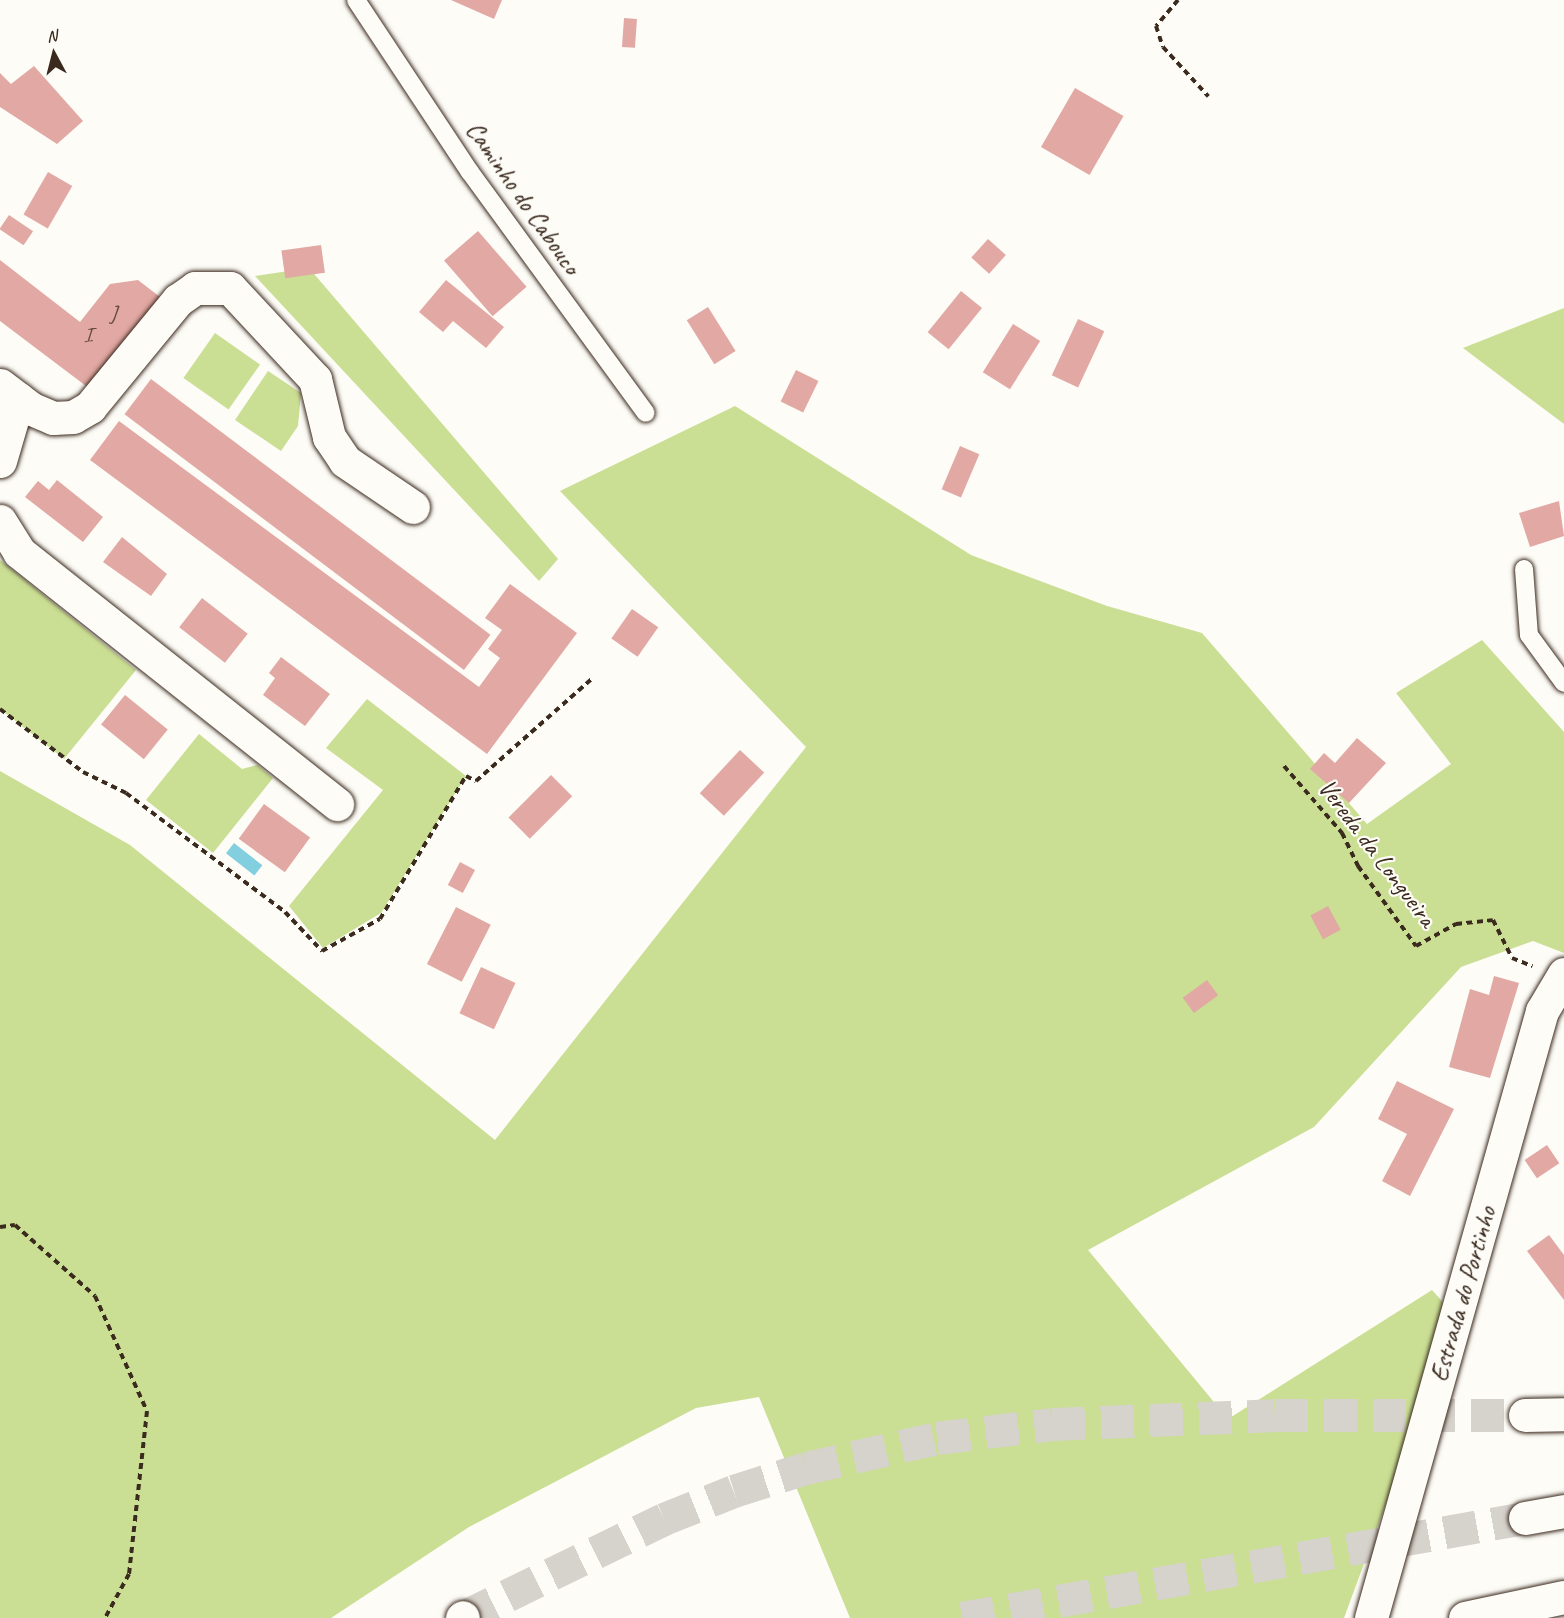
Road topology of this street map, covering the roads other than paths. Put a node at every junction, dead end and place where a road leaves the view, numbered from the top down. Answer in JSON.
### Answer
{"nodes":[{"id":1,"x":360,"y":4,"type":"edge"},
{"id":2,"x":9,"y":392,"type":"edge"},
{"id":3,"x":646,"y":413,"type":"dead end"},
{"id":4,"x":0,"y":461,"type":"edge"},
{"id":5,"x":413,"y":507,"type":"dead end"},
{"id":6,"x":0,"y":521,"type":"edge"},
{"id":7,"x":1524,"y":569,"type":"dead end"},
{"id":8,"x":1564,"y":683,"type":"edge"},
{"id":9,"x":337,"y":804,"type":"dead end"},
{"id":10,"x":1562,"y":976,"type":"edge"},
{"id":11,"x":1564,"y":1414,"type":"edge"},
{"id":12,"x":1525,"y":1415,"type":"tunnel mouth"},
{"id":13,"x":1564,"y":1510,"type":"edge"},
{"id":14,"x":1525,"y":1518,"type":"tunnel mouth"},
{"id":15,"x":1564,"y":1597,"type":"edge"},
{"id":16,"x":1371,"y":1618,"type":"edge"},
{"id":17,"x":1465,"y":1618,"type":"edge"}],
"edges":[{"from":1,"to":3,"type":"lane","name":"Caminho do Cabouco"},
{"from":2,"to":4,"type":"main road"},
{"from":2,"to":5,"type":"main road"},
{"from":6,"to":9,"type":"main road"},
{"from":7,"to":8,"type":"lane"},
{"from":10,"to":16,"type":"main road","name":"Estrada do Portinho"},
{"from":11,"to":12,"type":"main road"},
{"from":13,"to":14,"type":"main road"},
{"from":15,"to":17,"type":"main road"}]}
